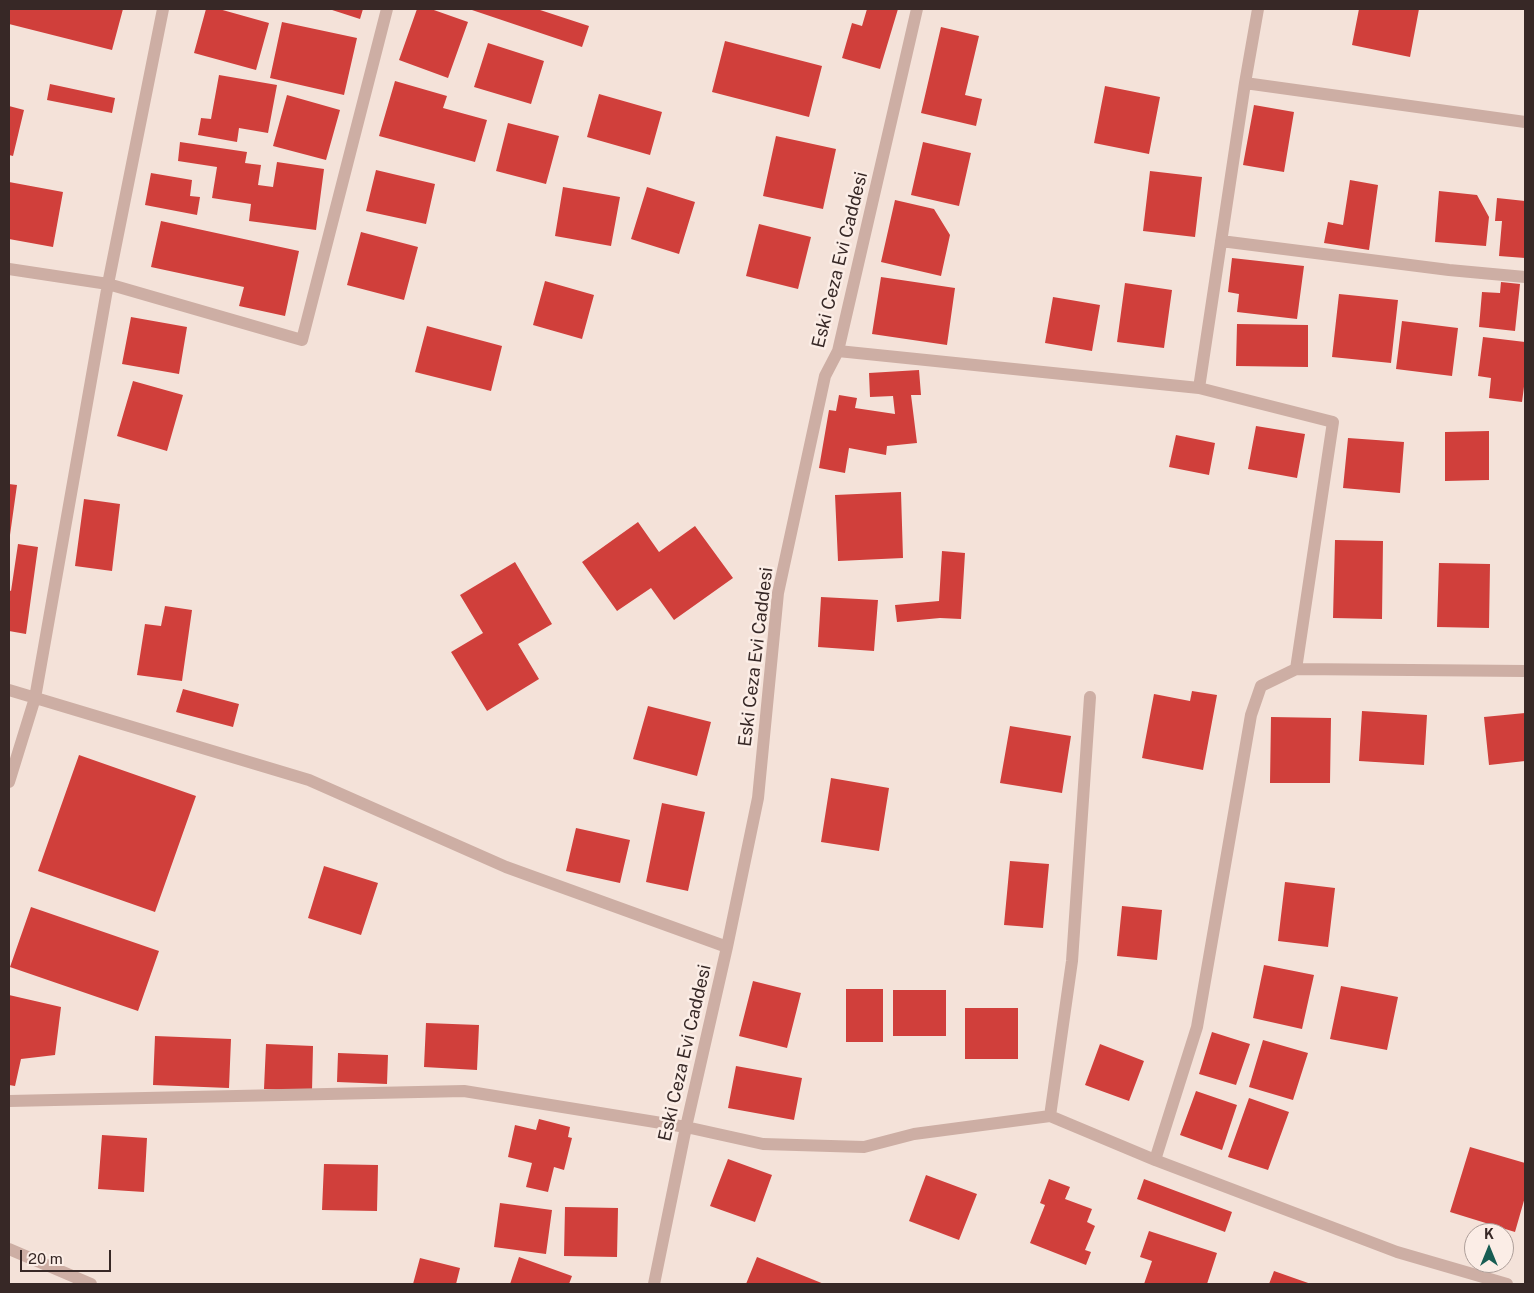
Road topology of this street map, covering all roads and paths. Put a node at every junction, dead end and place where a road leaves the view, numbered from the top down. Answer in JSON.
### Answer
{"nodes":[{"id":1,"x":163,"y":9,"type":"edge"},
{"id":2,"x":387,"y":9,"type":"edge"},
{"id":3,"x":916,"y":9,"type":"edge"},
{"id":4,"x":1258,"y":9,"type":"edge"},
{"id":5,"x":1245,"y":83,"type":"junction"},
{"id":6,"x":1525,"y":122,"type":"edge"},
{"id":7,"x":1221,"y":241,"type":"junction"},
{"id":8,"x":9,"y":269,"type":"edge"},
{"id":9,"x":1525,"y":277,"type":"edge"},
{"id":10,"x":108,"y":284,"type":"junction"},
{"id":11,"x":838,"y":351,"type":"junction"},
{"id":12,"x":1199,"y":388,"type":"junction"},
{"id":13,"x":1296,"y":669,"type":"junction"},
{"id":14,"x":1525,"y":671,"type":"edge"},
{"id":15,"x":9,"y":690,"type":"edge"},
{"id":16,"x":1090,"y":697,"type":"dead end"},
{"id":17,"x":35,"y":698,"type":"junction"},
{"id":18,"x":9,"y":782,"type":"edge"},
{"id":19,"x":727,"y":947,"type":"junction"},
{"id":20,"x":9,"y":1102,"type":"edge"},
{"id":21,"x":1050,"y":1116,"type":"junction"},
{"id":22,"x":686,"y":1127,"type":"junction"},
{"id":23,"x":1155,"y":1160,"type":"junction"},
{"id":24,"x":9,"y":1249,"type":"edge"},
{"id":25,"x":91,"y":1284,"type":"edge"},
{"id":26,"x":654,"y":1284,"type":"edge"},
{"id":27,"x":1507,"y":1284,"type":"edge"}],
"edges":[{"from":1,"to":10,"type":"street"},
{"from":2,"to":10,"type":"street"},
{"from":3,"to":11,"type":"street","name":"Eski Ceza Evi Caddesi"},
{"from":4,"to":5,"type":"street"},
{"from":5,"to":6,"type":"street"},
{"from":5,"to":7,"type":"street"},
{"from":7,"to":9,"type":"street"},
{"from":7,"to":12,"type":"street"},
{"from":8,"to":10,"type":"street"},
{"from":10,"to":17,"type":"street"},
{"from":11,"to":12,"type":"street"},
{"from":11,"to":19,"type":"street","name":"Eski Ceza Evi Caddesi"},
{"from":12,"to":13,"type":"street"},
{"from":13,"to":14,"type":"street"},
{"from":13,"to":23,"type":"street"},
{"from":15,"to":17,"type":"street"},
{"from":16,"to":21,"type":"street"},
{"from":17,"to":18,"type":"street"},
{"from":17,"to":19,"type":"street"},
{"from":19,"to":22,"type":"street","name":"Eski Ceza Evi Caddesi"},
{"from":20,"to":22,"type":"street"},
{"from":21,"to":22,"type":"street"},
{"from":21,"to":23,"type":"street"},
{"from":22,"to":26,"type":"street","name":"Eski Ceza Evi Caddesi"},
{"from":23,"to":27,"type":"street"},
{"from":24,"to":25,"type":"street"}]}
